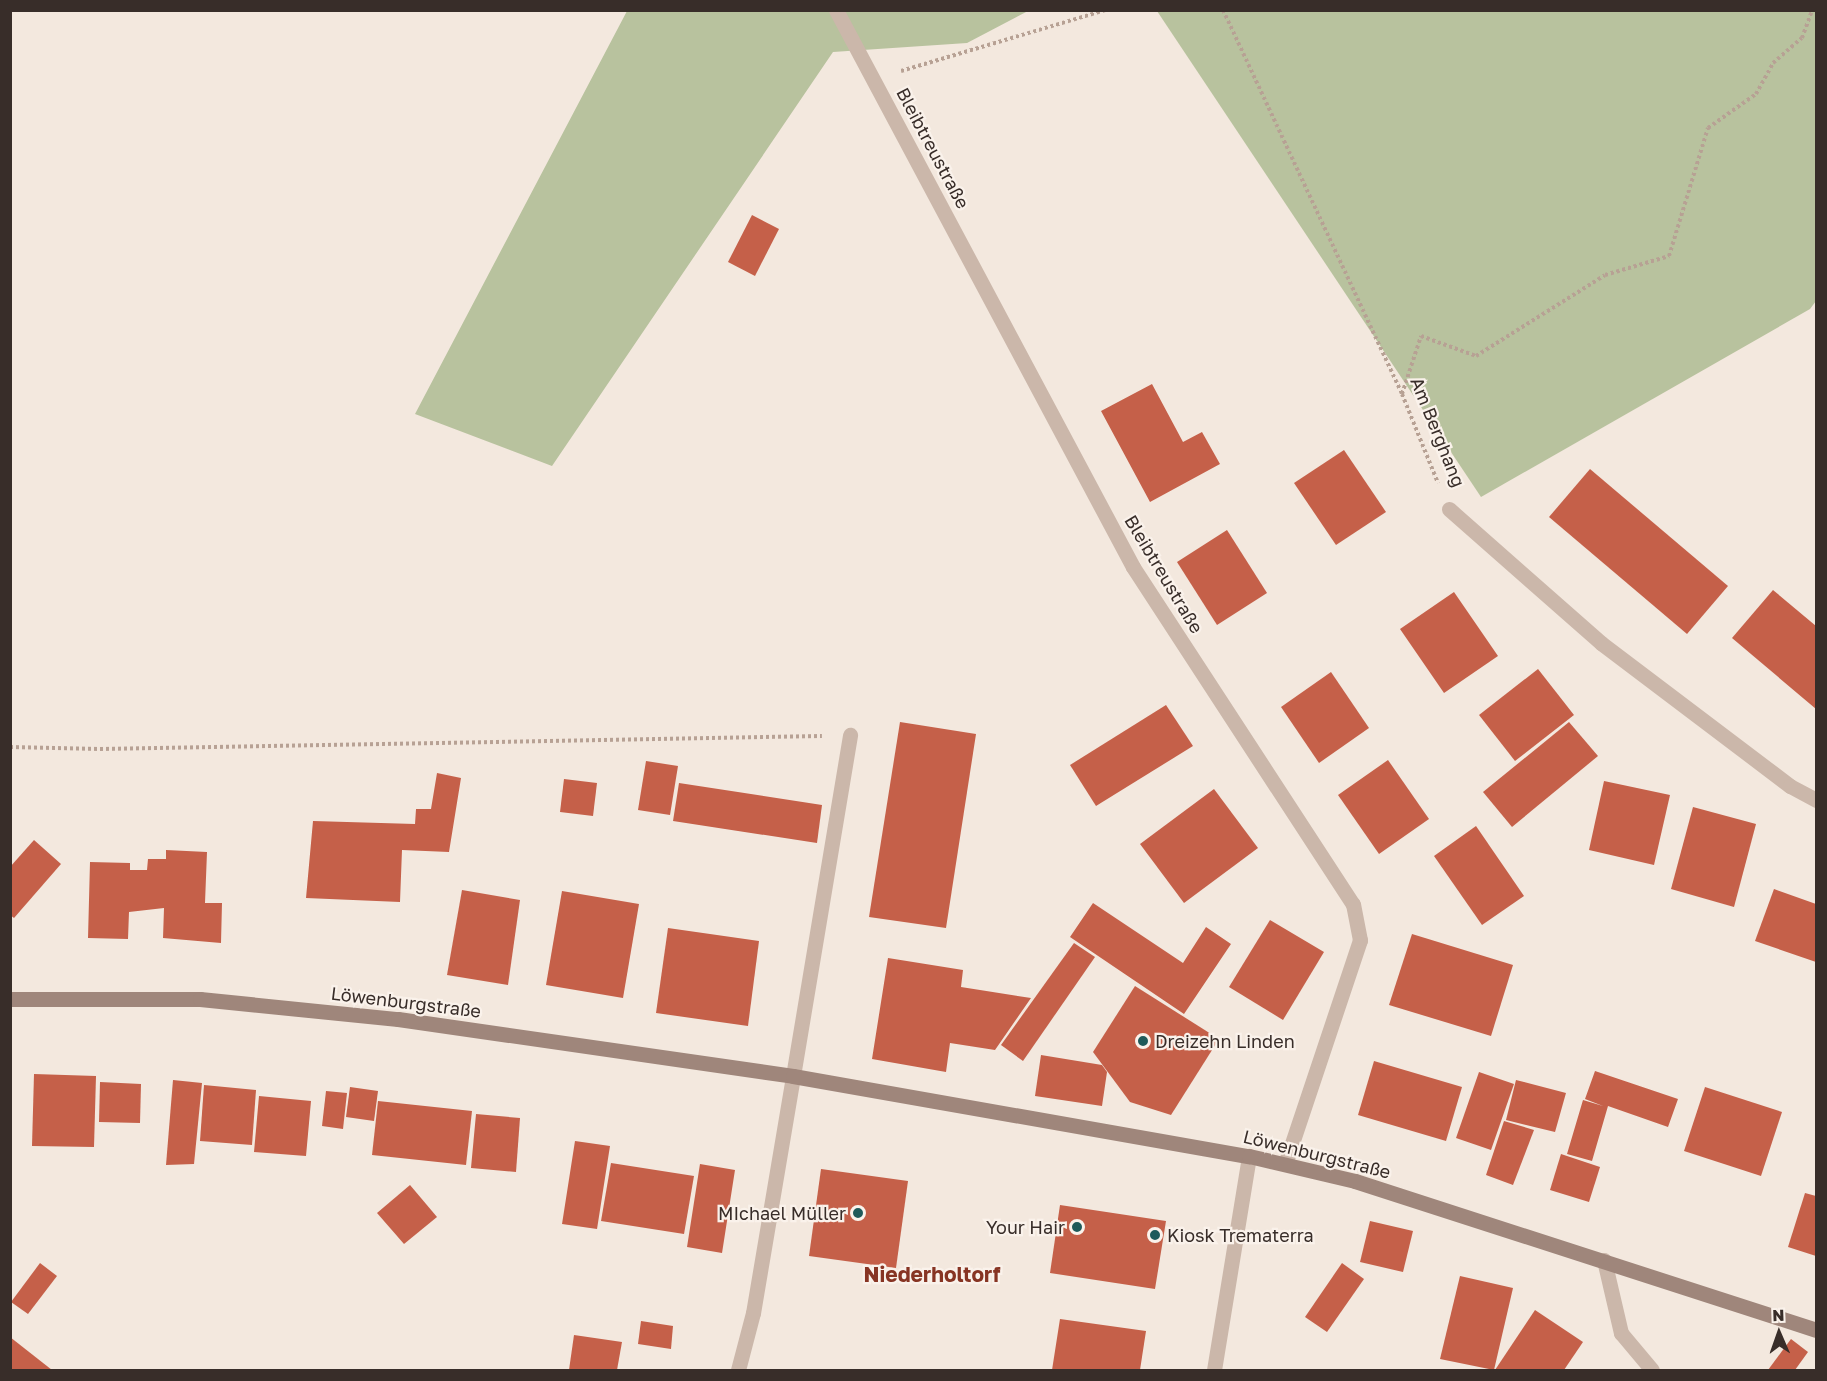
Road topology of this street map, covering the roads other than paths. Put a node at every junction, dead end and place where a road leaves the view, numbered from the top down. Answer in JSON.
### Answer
{"nodes":[{"id":1,"x":836,"y":10,"type":"edge"},
{"id":2,"x":1449,"y":508,"type":"road end"},
{"id":3,"x":850,"y":735,"type":"road end"},
{"id":4,"x":1816,"y":800,"type":"edge"},
{"id":5,"x":10,"y":999,"type":"edge"},
{"id":6,"x":793,"y":1076,"type":"junction"},
{"id":7,"x":1249,"y":1156,"type":"junction"},
{"id":8,"x":1285,"y":1164,"type":"junction"},
{"id":9,"x":1604,"y":1260,"type":"junction"},
{"id":10,"x":1816,"y":1329,"type":"edge"},
{"id":11,"x":738,"y":1371,"type":"edge"},
{"id":12,"x":1214,"y":1371,"type":"edge"},
{"id":13,"x":1652,"y":1371,"type":"edge"}],
"edges":[{"from":1,"to":8,"type":"street","name":"Bleibtreustraße"},
{"from":2,"to":4,"type":"street","name":"Am Berghang"},
{"from":3,"to":6,"type":"street"},
{"from":5,"to":6,"type":"street","name":"Löwenburgstraße"},
{"from":6,"to":7,"type":"street","name":"Löwenburgstraße"},
{"from":6,"to":11,"type":"street"},
{"from":7,"to":8,"type":"street","name":"Löwenburgstraße"},
{"from":7,"to":12,"type":"street"},
{"from":8,"to":9,"type":"street","name":"Löwenburgstraße"},
{"from":9,"to":10,"type":"street","name":"Löwenburgstraße"},
{"from":9,"to":13,"type":"street"}]}
